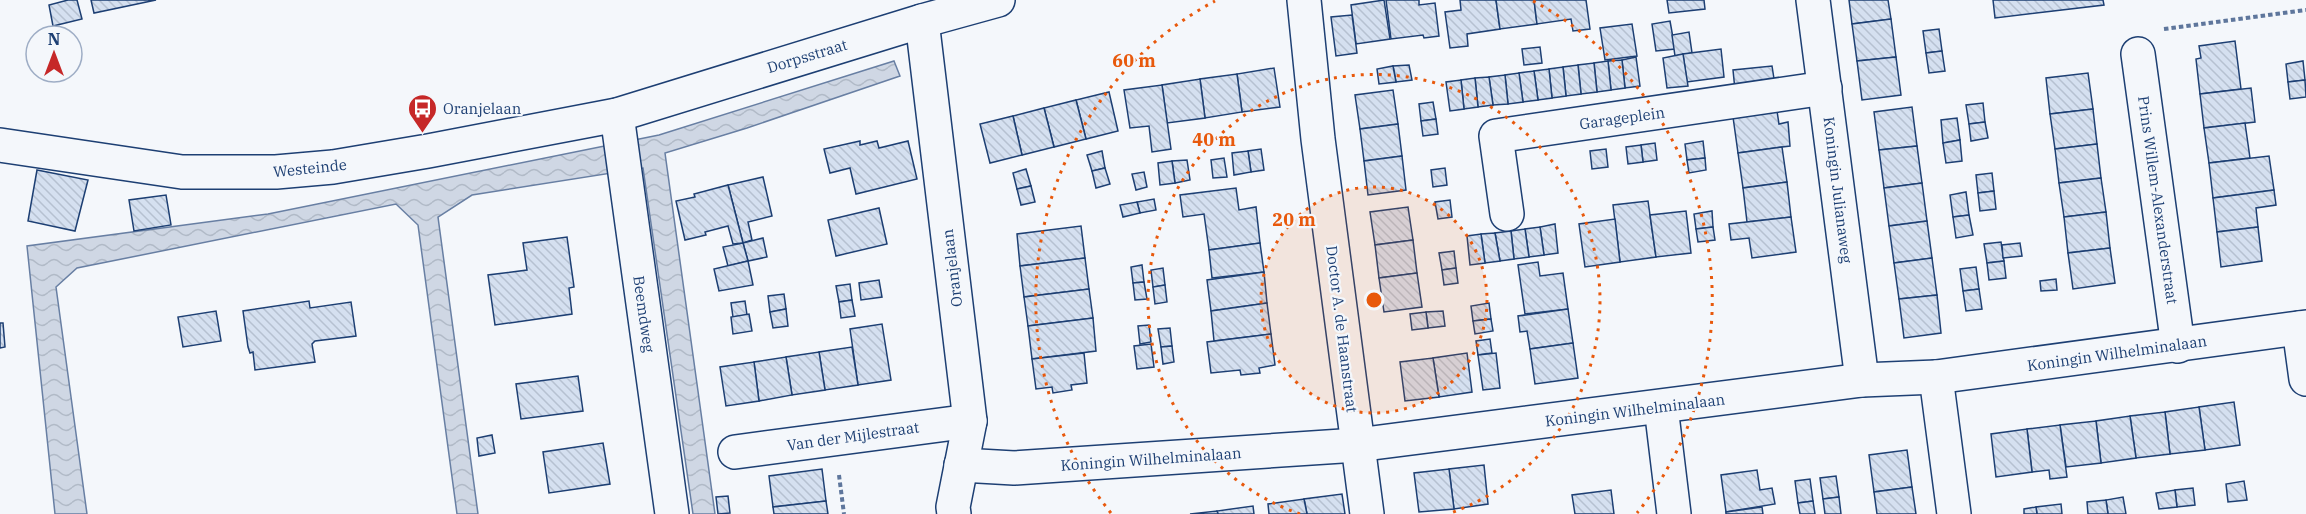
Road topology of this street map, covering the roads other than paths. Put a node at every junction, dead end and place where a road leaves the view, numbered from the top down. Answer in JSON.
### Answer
{"nodes":[{"id":1,"x":998,"y":0,"type":"edge"},
{"id":2,"x":1304,"y":0,"type":"edge"},
{"id":3,"x":1813,"y":0,"type":"edge"},
{"id":4,"x":922,"y":21,"type":"junction"},
{"id":5,"x":2138,"y":54,"type":"road end"},
{"id":6,"x":1825,"y":88,"type":"junction"},
{"id":7,"x":616,"y":115,"type":"junction"},
{"id":8,"x":0,"y":145,"type":"edge"},
{"id":9,"x":1507,"y":214,"type":"dead end"},
{"id":10,"x":2303,"y":327,"type":"edge"},
{"id":11,"x":2178,"y":346,"type":"junction"},
{"id":12,"x":1936,"y":377,"type":"junction"},
{"id":13,"x":2306,"y":379,"type":"edge"},
{"id":14,"x":1862,"y":380,"type":"junction"},
{"id":15,"x":1661,"y":407,"type":"junction"},
{"id":16,"x":970,"y":421,"type":"junction"},
{"id":17,"x":1357,"y":445,"type":"junction"},
{"id":18,"x":735,"y":452,"type":"dead end"},
{"id":19,"x":961,"y":465,"type":"junction"},
{"id":20,"x":672,"y":514,"type":"edge"},
{"id":21,"x":954,"y":514,"type":"edge"},
{"id":22,"x":1367,"y":514,"type":"edge"},
{"id":23,"x":1674,"y":514,"type":"edge"},
{"id":24,"x":1954,"y":514,"type":"edge"}],
"edges":[{"from":1,"to":4,"type":"street","name":"Dorpsstraat"},
{"from":2,"to":17,"type":"street","name":"Doctor A. de Haanstraat"},
{"from":3,"to":6,"type":"street","name":"Koningin Julianaweg"},
{"from":4,"to":7,"type":"street","name":"Dorpsstraat"},
{"from":4,"to":16,"type":"street","name":"Oranjelaan"},
{"from":5,"to":11,"type":"street","name":"Prins Willem-Alexanderstraat"},
{"from":6,"to":9,"type":"street","name":"Garageplein"},
{"from":6,"to":14,"type":"street","name":"Koningin Julianaweg"},
{"from":7,"to":8,"type":"street","name":"Westeinde"},
{"from":7,"to":20,"type":"street","name":"Beemdweg"},
{"from":10,"to":11,"type":"street","name":"Koningin Wilhelminalaan"},
{"from":10,"to":13,"type":"street"},
{"from":11,"to":12,"type":"street","name":"Koningin Wilhelminalaan"},
{"from":12,"to":14,"type":"street","name":"Koningin Wilhelminalaan"},
{"from":12,"to":24,"type":"street"},
{"from":14,"to":15,"type":"street","name":"Koningin Wilhelminalaan"},
{"from":15,"to":17,"type":"street","name":"Koningin Wilhelminalaan"},
{"from":15,"to":23,"type":"street"},
{"from":16,"to":18,"type":"street","name":"Van der Mijlestraat"},
{"from":16,"to":19,"type":"street","name":"Oranjelaan"},
{"from":17,"to":19,"type":"street","name":"Koningin Wilhelminalaan"},
{"from":17,"to":22,"type":"street","name":"Doctor A. de Haanstraat"},
{"from":19,"to":21,"type":"street","name":"Oranjelaan"}]}
